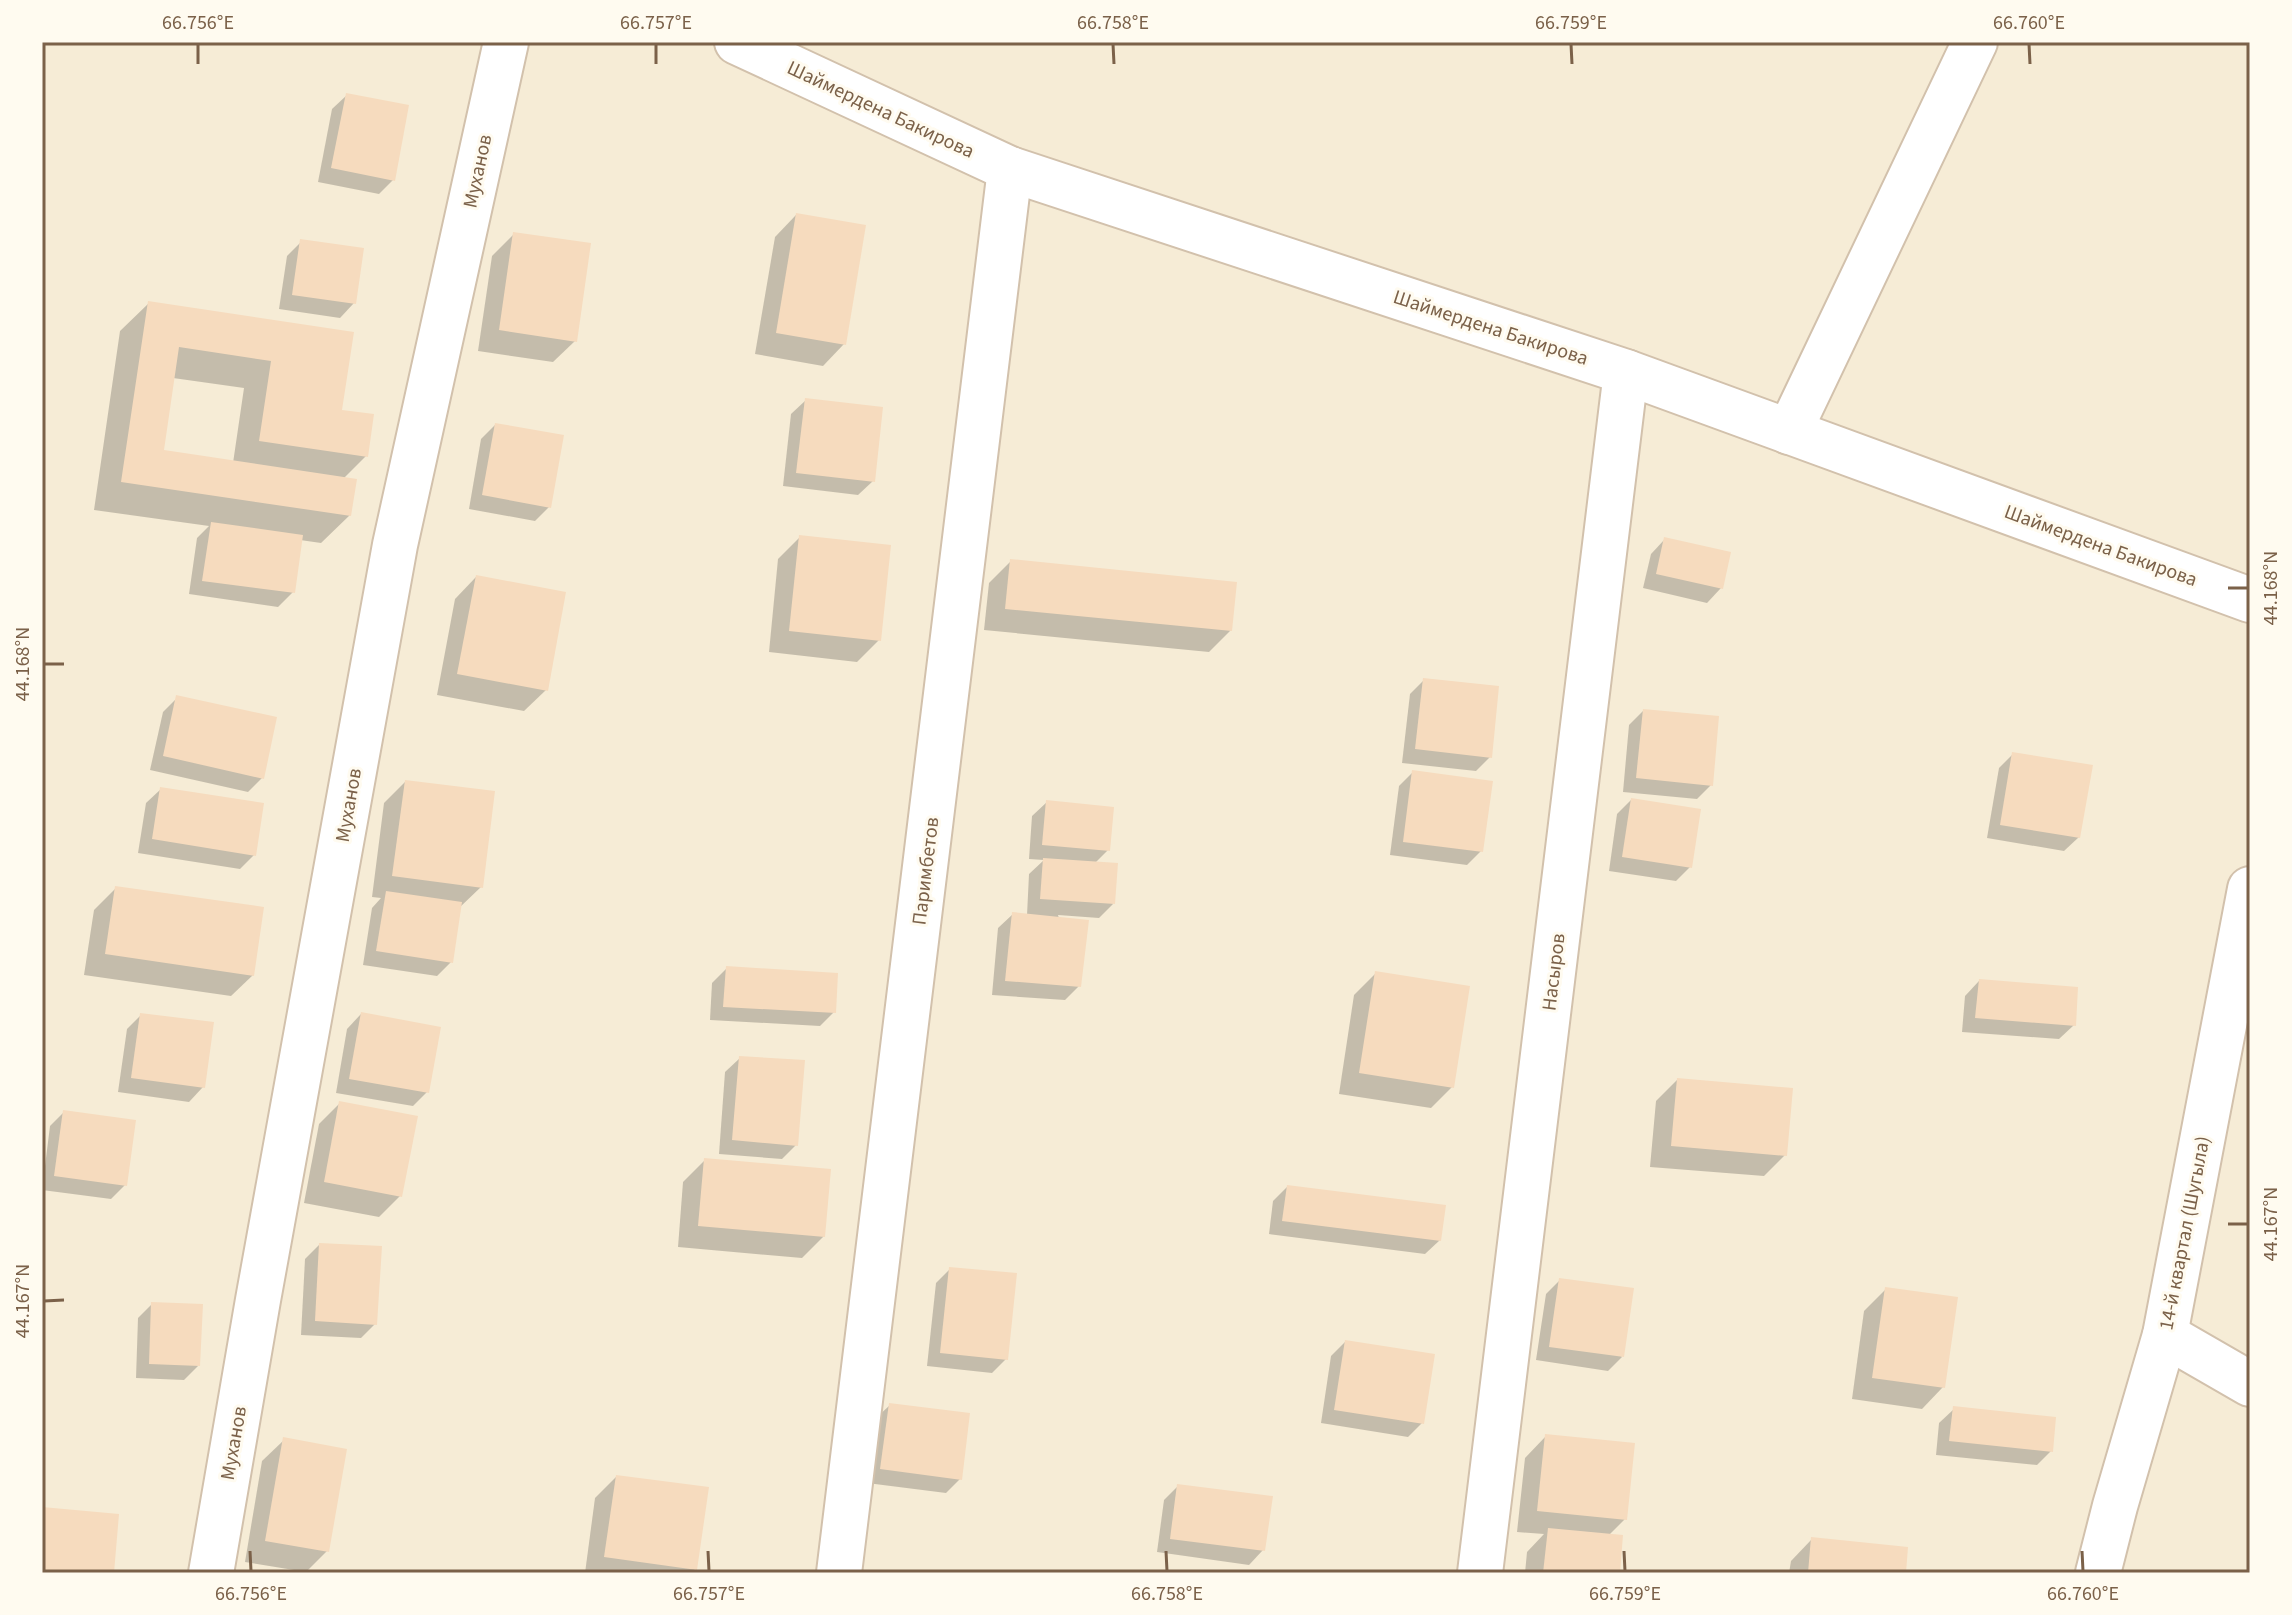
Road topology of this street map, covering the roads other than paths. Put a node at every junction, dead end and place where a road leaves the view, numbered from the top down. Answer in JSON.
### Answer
{"nodes":[{"id":1,"x":506,"y":42,"type":"edge"},
{"id":2,"x":737,"y":42,"type":"edge"},
{"id":3,"x":1975,"y":42,"type":"edge"},
{"id":4,"x":1010,"y":169,"type":"junction"},
{"id":5,"x":1626,"y":372,"type":"junction"},
{"id":6,"x":1789,"y":432,"type":"junction"},
{"id":7,"x":2250,"y":600,"type":"edge"},
{"id":8,"x":2250,"y":889,"type":"edge"},
{"id":9,"x":2165,"y":1335,"type":"junction"},
{"id":10,"x":2250,"y":1384,"type":"edge"},
{"id":11,"x":211,"y":1573,"type":"edge"},
{"id":12,"x":839,"y":1573,"type":"edge"},
{"id":13,"x":1480,"y":1573,"type":"edge"},
{"id":14,"x":2098,"y":1573,"type":"edge"}],
"edges":[{"from":1,"to":11,"type":"street","name":"Муханов"},
{"from":2,"to":4,"type":"street","name":"Шаймердена Бакирова"},
{"from":3,"to":6,"type":"street"},
{"from":4,"to":5,"type":"street","name":"Шаймердена Бакирова"},
{"from":4,"to":12,"type":"street","name":"Паримбетов"},
{"from":5,"to":6,"type":"street","name":"Шаймердена Бакирова"},
{"from":5,"to":13,"type":"street","name":"Насыров"},
{"from":6,"to":7,"type":"street","name":"Шаймердена Бакирова"},
{"from":8,"to":9,"type":"street","name":"14-й квартал (Шугыла)"},
{"from":9,"to":10,"type":"street"},
{"from":9,"to":14,"type":"street","name":"14-й квартал (Шугыла)"}]}
